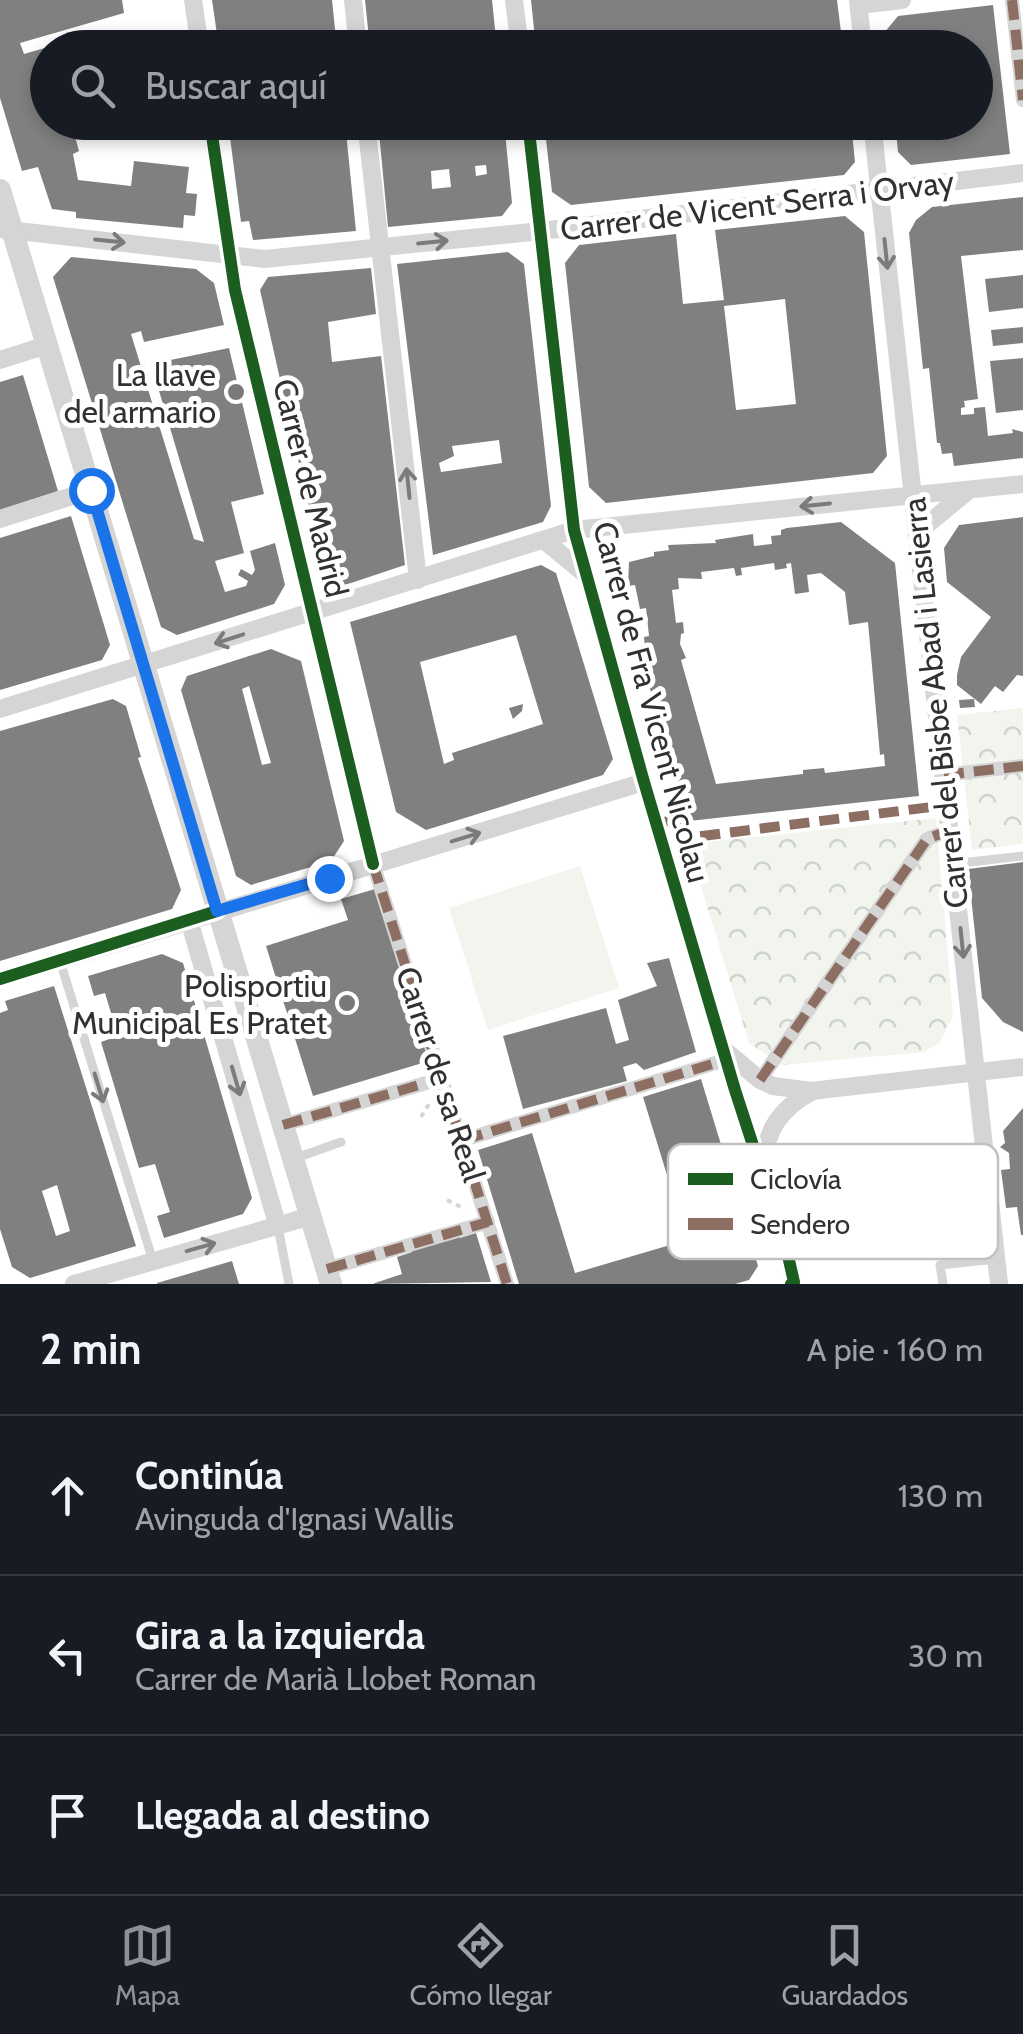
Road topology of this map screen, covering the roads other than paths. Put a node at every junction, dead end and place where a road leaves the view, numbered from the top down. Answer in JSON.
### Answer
{"nodes":[{"id":1,"x":193,"y":0,"type":"edge"},
{"id":2,"x":353,"y":0,"type":"edge"},
{"id":3,"x":514,"y":0,"type":"edge"},
{"id":4,"x":902,"y":0,"type":"edge"},
{"id":5,"x":1012,"y":0,"type":"edge"},
{"id":6,"x":858,"y":2,"type":"edge"},
{"id":7,"x":197,"y":30,"type":"edge"},
{"id":8,"x":356,"y":30,"type":"edge"},
{"id":9,"x":518,"y":30,"type":"edge"},
{"id":10,"x":861,"y":30,"type":"edge"},
{"id":11,"x":1023,"y":100,"type":"edge"},
{"id":12,"x":212,"y":140,"type":"edge"},
{"id":13,"x":368,"y":140,"type":"edge"},
{"id":14,"x":530,"y":140,"type":"edge"},
{"id":15,"x":874,"y":140,"type":"edge"},
{"id":16,"x":1023,"y":174,"type":"edge"},
{"id":17,"x":0,"y":190,"type":"edge"},
{"id":18,"x":879,"y":190,"type":"junction"},
{"id":19,"x":6,"y":230,"type":"edge"},
{"id":20,"x":541,"y":231,"type":"junction"},
{"id":21,"x":380,"y":247,"type":"junction"},
{"id":22,"x":228,"y":255,"type":"junction"},
{"id":23,"x":47,"y":345,"type":"junction"},
{"id":24,"x":0,"y":360,"type":"edge"},
{"id":25,"x":1023,"y":484,"type":"edge"},
{"id":26,"x":91,"y":490,"type":"junction"},
{"id":27,"x":970,"y":490,"type":"junction"},
{"id":28,"x":912,"y":496,"type":"junction"},
{"id":29,"x":0,"y":518,"type":"edge"},
{"id":30,"x":574,"y":530,"type":"junction"},
{"id":31,"x":917,"y":533,"type":"junction"},
{"id":32,"x":545,"y":542,"type":"junction"},
{"id":33,"x":585,"y":574,"type":"junction"},
{"id":34,"x":418,"y":580,"type":"junction"},
{"id":35,"x":313,"y":613,"type":"junction"},
{"id":36,"x":144,"y":666,"type":"junction"},
{"id":37,"x":0,"y":709,"type":"edge"},
{"id":38,"x":1023,"y":766,"type":"edge"},
{"id":39,"x":944,"y":775,"type":"junction"},
{"id":40,"x":644,"y":782,"type":"junction"},
{"id":41,"x":950,"y":830,"type":"junction"},
{"id":42,"x":1023,"y":856,"type":"edge"},
{"id":43,"x":373,"y":864,"type":"junction"},
{"id":44,"x":953,"y":864,"type":"junction"},
{"id":45,"x":217,"y":911,"type":"junction"},
{"id":46,"x":189,"y":920,"type":"junction"},
{"id":47,"x":60,"y":961,"type":"junction"},
{"id":48,"x":0,"y":979,"type":"edge"},
{"id":49,"x":727,"y":1056,"type":"junction"},
{"id":50,"x":1023,"y":1067,"type":"edge"},
{"id":51,"x":976,"y":1072,"type":"junction"},
{"id":52,"x":443,"y":1078,"type":"junction"},
{"id":53,"x":760,"y":1080,"type":"junction"},
{"id":54,"x":812,"y":1091,"type":"junction"},
{"id":55,"x":283,"y":1126,"type":"junction"},
{"id":56,"x":463,"y":1140,"type":"junction"},
{"id":57,"x":340,"y":1142,"type":"dead end"},
{"id":58,"x":754,"y":1144,"type":"edge"},
{"id":59,"x":767,"y":1144,"type":"edge"},
{"id":60,"x":984,"y":1144,"type":"edge"},
{"id":61,"x":294,"y":1159,"type":"junction"},
{"id":62,"x":311,"y":1216,"type":"junction"},
{"id":63,"x":488,"y":1222,"type":"junction"},
{"id":64,"x":278,"y":1227,"type":"junction"},
{"id":65,"x":789,"y":1259,"type":"edge"},
{"id":66,"x":996,"y":1259,"type":"joint"},
{"id":67,"x":153,"y":1260,"type":"junction"},
{"id":68,"x":329,"y":1276,"type":"edge"},
{"id":69,"x":796,"y":1283,"type":"edge"},
{"id":70,"x":74,"y":1284,"type":"edge"},
{"id":71,"x":289,"y":1284,"type":"edge"},
{"id":72,"x":507,"y":1284,"type":"edge"},
{"id":73,"x":943,"y":1284,"type":"edge"},
{"id":74,"x":999,"y":1284,"type":"edge"}],
"edges":[{"from":1,"to":7,"type":"street"},
{"from":2,"to":8,"type":"street"},
{"from":3,"to":9,"type":"street"},
{"from":4,"to":6,"type":"street"},
{"from":5,"to":11,"type":"street"},
{"from":6,"to":10,"type":"street"},
{"from":12,"to":22,"type":"street","name":"Carrer de Madrid"},
{"from":13,"to":21,"type":"street"},
{"from":14,"to":20,"type":"street","name":"Carrer de Fra Vicent Nicolau"},
{"from":15,"to":18,"type":"street","name":"Carrer del Bisbe Abad i Lasierra"},
{"from":16,"to":18,"type":"street","name":"Carrer de Vicent Serra i Orvay"},
{"from":17,"to":19,"type":"street"},
{"from":18,"to":20,"type":"street","name":"Carrer de Vicent Serra i Orvay"},
{"from":18,"to":28,"type":"street","name":"Carrer del Bisbe Abad i Lasierra","one_way":true},
{"from":19,"to":22,"type":"street","name":"Carrer de Vicent Serra i Orvay","one_way":true},
{"from":19,"to":23,"type":"street"},
{"from":21,"to":20,"type":"street","name":"Carrer de Vicent Serra i Orvay","one_way":true},
{"from":20,"to":30,"type":"street","name":"Carrer de Fra Vicent Nicolau"},
{"from":21,"to":22,"type":"street","name":"Carrer de Vicent Serra i Orvay"},
{"from":34,"to":21,"type":"street","one_way":true},
{"from":22,"to":35,"type":"street","name":"Carrer de Madrid"},
{"from":23,"to":24,"type":"street"},
{"from":23,"to":26,"type":"street"},
{"from":25,"to":27,"type":"street"},
{"from":26,"to":29,"type":"street"},
{"from":26,"to":36,"type":"street"},
{"from":27,"to":28,"type":"street"},
{"from":27,"to":31,"type":"street"},
{"from":28,"to":30,"type":"street","one_way":true},
{"from":28,"to":31,"type":"street","name":"Carrer del Bisbe Abad i Lasierra"},
{"from":30,"to":32,"type":"street"},
{"from":30,"to":33,"type":"street","name":"Carrer de Fra Vicent Nicolau"},
{"from":31,"to":39,"type":"street","name":"Carrer del Bisbe Abad i Lasierra"},
{"from":32,"to":33,"type":"street"},
{"from":32,"to":34,"type":"street"},
{"from":33,"to":40,"type":"street","name":"Carrer de Fra Vicent Nicolau"},
{"from":34,"to":35,"type":"street"},
{"from":35,"to":36,"type":"street","one_way":true},
{"from":35,"to":43,"type":"street","name":"Carrer de Madrid"},
{"from":36,"to":37,"type":"street"},
{"from":36,"to":45,"type":"street"},
{"from":38,"to":39,"type":"street"},
{"from":39,"to":41,"type":"street","name":"Carrer del Bisbe Abad i Lasierra"},
{"from":43,"to":40,"type":"street","one_way":true},
{"from":40,"to":49,"type":"street","name":"Carrer de Fra Vicent Nicolau"},
{"from":41,"to":44,"type":"street","name":"Carrer del Bisbe Abad i Lasierra"},
{"from":41,"to":53,"type":"street"},
{"from":42,"to":44,"type":"lane"},
{"from":43,"to":45,"type":"street"},
{"from":43,"to":52,"type":"street","name":"Carrer de sa Real"},
{"from":44,"to":51,"type":"street","name":"Carrer del Bisbe Abad i Lasierra","one_way":true},
{"from":45,"to":46,"type":"street"},
{"from":45,"to":55,"type":"street"},
{"from":46,"to":47,"type":"street"},
{"from":46,"to":64,"type":"street","one_way":true},
{"from":47,"to":48,"type":"street"},
{"from":47,"to":67,"type":"lane","one_way":true},
{"from":49,"to":53,"type":"street"},
{"from":49,"to":56,"type":"street"},
{"from":49,"to":58,"type":"street","name":"Carrer de Fra Vicent Nicolau"},
{"from":50,"to":51,"type":"street"},
{"from":51,"to":54,"type":"street"},
{"from":51,"to":60,"type":"street","name":"Carrer del Bisbe Abad i Lasierra"},
{"from":52,"to":55,"type":"street"},
{"from":52,"to":56,"type":"street","name":"Carrer de sa Real"},
{"from":53,"to":54,"type":"street"},
{"from":54,"to":59,"type":"street"},
{"from":55,"to":61,"type":"street"},
{"from":56,"to":63,"type":"street","name":"Carrer de sa Real"},
{"from":57,"to":61,"type":"lane"},
{"from":61,"to":62,"type":"street"},
{"from":62,"to":64,"type":"street"},
{"from":62,"to":68,"type":"street"},
{"from":63,"to":68,"type":"street"},
{"from":63,"to":72,"type":"street","name":"Carrer de sa Real"},
{"from":67,"to":64,"type":"street","one_way":true},
{"from":64,"to":71,"type":"lane"},
{"from":65,"to":69,"type":"street","name":"Carrer de Fra Vicent Nicolau"},
{"from":66,"to":73,"type":"lane"},
{"from":66,"to":74,"type":"street","name":"Carrer del Bisbe Abad i Lasierra"},
{"from":67,"to":70,"type":"street"}]}
